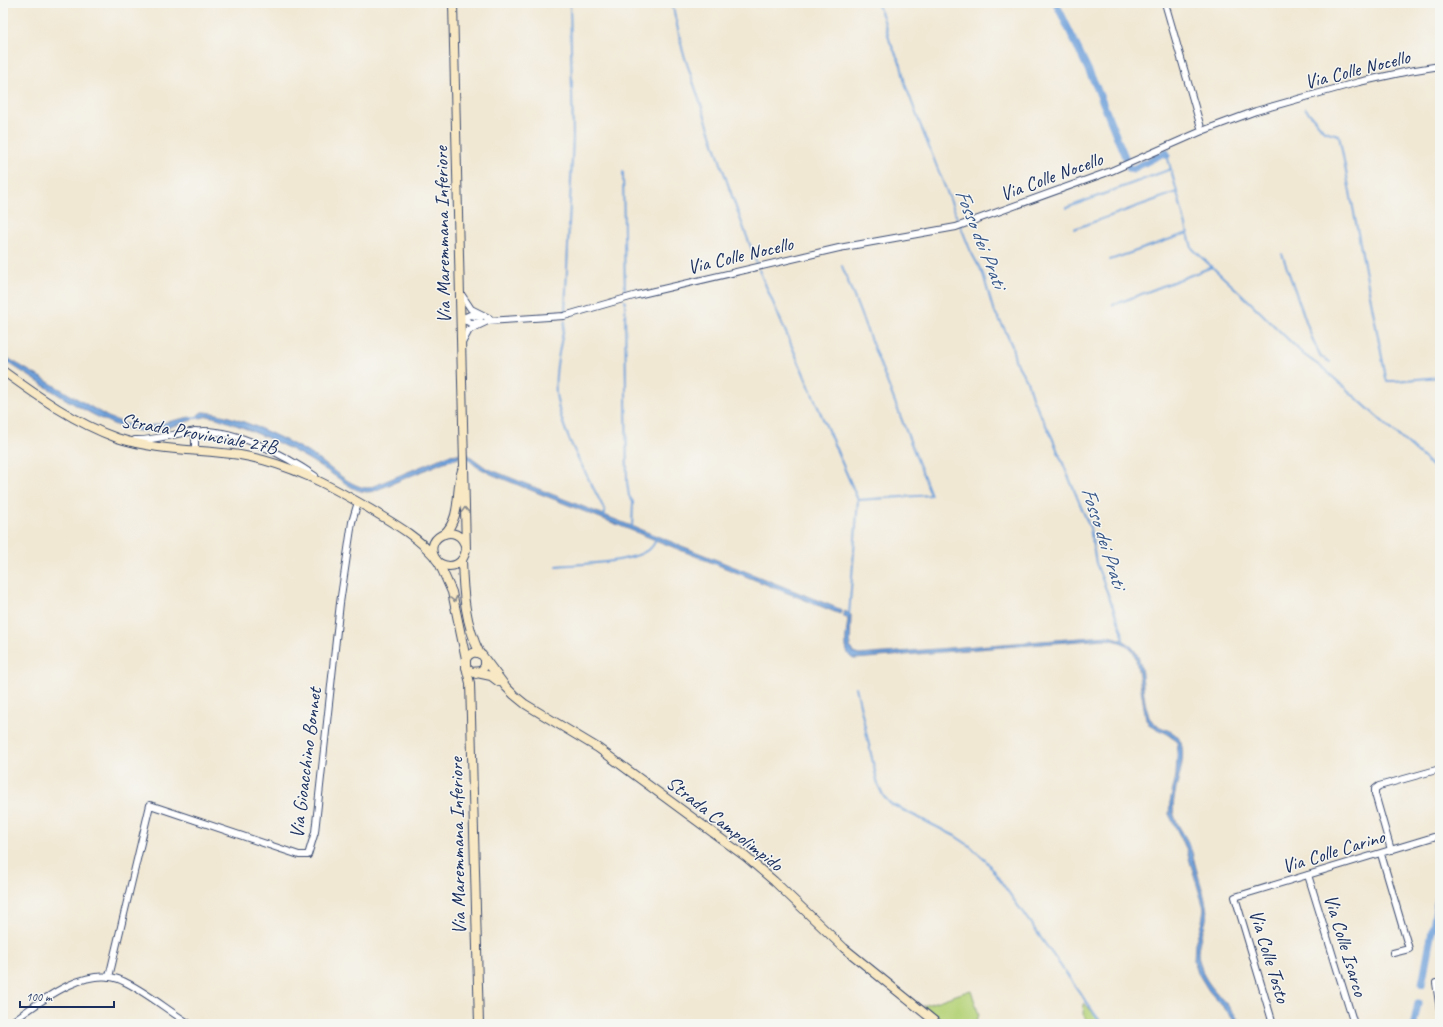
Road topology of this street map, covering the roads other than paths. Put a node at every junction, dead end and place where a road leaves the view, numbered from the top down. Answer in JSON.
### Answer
{"nodes":[{"id":1,"x":453,"y":3,"type":"edge"},
{"id":2,"x":1165,"y":3,"type":"edge"},
{"id":3,"x":1440,"y":66,"type":"edge"},
{"id":4,"x":1202,"y":131,"type":"junction"},
{"id":5,"x":460,"y":291,"type":"junction"},
{"id":6,"x":461,"y":318,"type":"junction"},
{"id":7,"x":488,"y":320,"type":"junction"},
{"id":8,"x":462,"y":345,"type":"junction"},
{"id":9,"x":3,"y":371,"type":"edge"},
{"id":10,"x":195,"y":431,"type":"junction"},
{"id":11,"x":124,"y":440,"type":"junction"},
{"id":12,"x":195,"y":451,"type":"junction"},
{"id":13,"x":464,"y":466,"type":"junction"},
{"id":14,"x":322,"y":482,"type":"junction"},
{"id":15,"x":358,"y":502,"type":"junction"},
{"id":16,"x":413,"y":535,"type":"junction"},
{"id":17,"x":441,"y":535,"type":"junction"},
{"id":18,"x":466,"y":549,"type":"junction"},
{"id":19,"x":433,"y":555,"type":"junction"},
{"id":20,"x":462,"y":560,"type":"junction"},
{"id":21,"x":439,"y":563,"type":"junction"},
{"id":22,"x":483,"y":656,"type":"junction"},
{"id":23,"x":466,"y":663,"type":"junction"},
{"id":24,"x":477,"y":673,"type":"junction"},
{"id":25,"x":470,"y":683,"type":"junction"},
{"id":26,"x":506,"y":687,"type":"junction"},
{"id":27,"x":1440,"y":768,"type":"edge"},
{"id":28,"x":1440,"y":835,"type":"edge"},
{"id":29,"x":1391,"y":850,"type":"junction"},
{"id":30,"x":1381,"y":854,"type":"junction"},
{"id":31,"x":1308,"y":875,"type":"junction"},
{"id":32,"x":1235,"y":897,"type":"joint"},
{"id":33,"x":1393,"y":954,"type":"dead end"},
{"id":34,"x":109,"y":977,"type":"junction"},
{"id":35,"x":1436,"y":983,"type":"dead end"},
{"id":36,"x":1440,"y":1010,"type":"edge"},
{"id":37,"x":9,"y":1024,"type":"edge"},
{"id":38,"x":190,"y":1024,"type":"edge"},
{"id":39,"x":479,"y":1024,"type":"edge"},
{"id":40,"x":938,"y":1024,"type":"edge"},
{"id":41,"x":1273,"y":1024,"type":"edge"},
{"id":42,"x":1354,"y":1024,"type":"edge"}],
"edges":[{"from":1,"to":5,"type":"main road","name":"Via Maremmana Inferiore"},
{"from":2,"to":4,"type":"street"},
{"from":3,"to":4,"type":"street","name":"Via Colle Nocello"},
{"from":4,"to":7,"type":"street","name":"Via Colle Nocello"},
{"from":5,"to":6,"type":"main road","name":"Via Maremmana Inferiore"},
{"from":5,"to":7,"type":"street"},
{"from":6,"to":7,"type":"street","name":"Via Colle Nocello"},
{"from":6,"to":8,"type":"main road","name":"Via Maremmana Inferiore"},
{"from":7,"to":8,"type":"street"},
{"from":8,"to":13,"type":"main road","name":"Via Maremmana Inferiore"},
{"from":9,"to":11,"type":"main road","name":"Strada Provinciale 27B"},
{"from":10,"to":11,"type":"street"},
{"from":10,"to":12,"type":"street"},
{"from":10,"to":14,"type":"street"},
{"from":11,"to":12,"type":"main road","name":"Strada Provinciale 27B"},
{"from":12,"to":14,"type":"main road","name":"Strada Provinciale 27B"},
{"from":13,"to":17,"type":"main road","name":"Via Maremmana Inferiore"},
{"from":18,"to":13,"type":"main road","name":"Via Maremmana Inferiore","one_way":true},
{"from":14,"to":15,"type":"main road","name":"Strada Provinciale 27B"},
{"from":15,"to":16,"type":"main road","name":"Strada Provinciale 27B"},
{"from":15,"to":34,"type":"street","name":"Via Gioacchino Bonnet"},
{"from":16,"to":17,"type":"main road"},
{"from":16,"to":19,"type":"main road"},
{"from":17,"to":18,"type":"main road"},
{"from":17,"to":19,"type":"main road"},
{"from":18,"to":20,"type":"main road"},
{"from":19,"to":21,"type":"main road"},
{"from":20,"to":21,"type":"main road"},
{"from":20,"to":22,"type":"main road","name":"Strada Campolimpido"},
{"from":21,"to":23,"type":"main road","name":"Via Maremmana Inferiore","one_way":true},
{"from":22,"to":23,"type":"main road"},
{"from":22,"to":24,"type":"main road"},
{"from":22,"to":26,"type":"main road","name":"Strada Campolimpido"},
{"from":23,"to":24,"type":"main road"},
{"from":23,"to":25,"type":"main road","name":"Via Maremmana Inferiore"},
{"from":24,"to":25,"type":"main road"},
{"from":24,"to":26,"type":"main road"},
{"from":25,"to":39,"type":"main road","name":"Via Maremmana Inferiore"},
{"from":26,"to":40,"type":"main road","name":"Strada Campolimpido"},
{"from":27,"to":29,"type":"street"},
{"from":28,"to":29,"type":"street","name":"Via Colle Carino"},
{"from":29,"to":30,"type":"street","name":"Via Colle Carino"},
{"from":30,"to":31,"type":"street","name":"Via Colle Carino"},
{"from":30,"to":33,"type":"street"},
{"from":31,"to":32,"type":"street","name":"Via Colle Carino"},
{"from":31,"to":42,"type":"street","name":"Via Colle Isarco"},
{"from":32,"to":41,"type":"street","name":"Via Colle Tosto"},
{"from":34,"to":37,"type":"street"},
{"from":34,"to":38,"type":"street"},
{"from":35,"to":36,"type":"street"}]}
